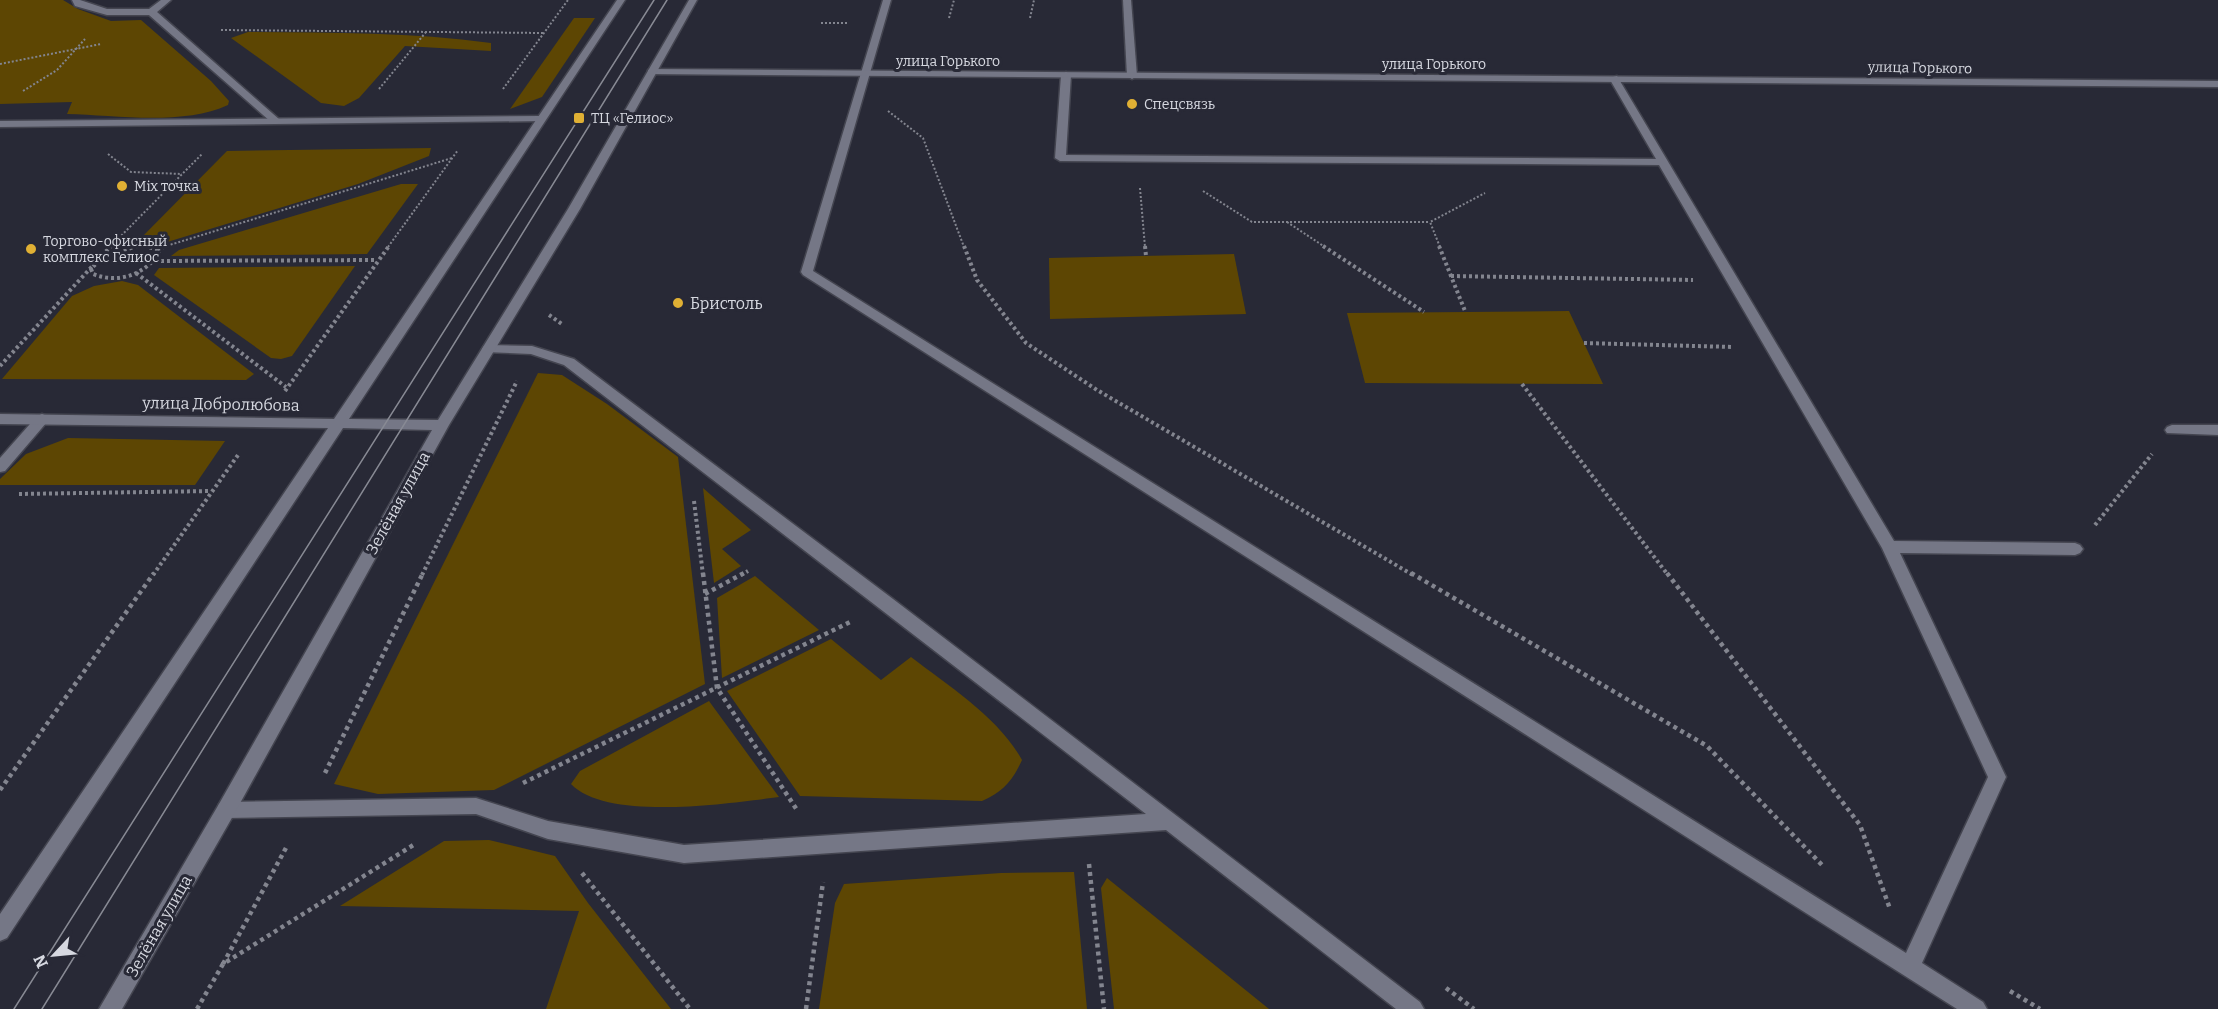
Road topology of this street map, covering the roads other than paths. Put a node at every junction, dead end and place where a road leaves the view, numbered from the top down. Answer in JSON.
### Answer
{"nodes":[{"id":1,"x":76,"y":0,"type":"edge"},
{"id":2,"x":167,"y":0,"type":"edge"},
{"id":3,"x":621,"y":0,"type":"edge"},
{"id":4,"x":693,"y":0,"type":"edge"},
{"id":5,"x":887,"y":0,"type":"edge"},
{"id":6,"x":1127,"y":0,"type":"edge"},
{"id":7,"x":151,"y":12,"type":"junction"},
{"id":8,"x":651,"y":72,"type":"junction"},
{"id":9,"x":866,"y":74,"type":"junction"},
{"id":10,"x":1066,"y":75,"type":"junction"},
{"id":11,"x":1132,"y":76,"type":"junction"},
{"id":12,"x":1614,"y":78,"type":"junction"},
{"id":13,"x":2218,"y":84,"type":"edge"},
{"id":14,"x":539,"y":119,"type":"junction"},
{"id":15,"x":275,"y":120,"type":"junction"},
{"id":16,"x":0,"y":124,"type":"edge"},
{"id":17,"x":1663,"y":162,"type":"junction"},
{"id":18,"x":489,"y":349,"type":"junction"},
{"id":19,"x":0,"y":419,"type":"edge"},
{"id":20,"x":42,"y":419,"type":"junction"},
{"id":21,"x":337,"y":425,"type":"junction"},
{"id":22,"x":442,"y":425,"type":"junction"},
{"id":23,"x":2172,"y":430,"type":"road end"},
{"id":24,"x":2218,"y":430,"type":"edge"},
{"id":25,"x":0,"y":467,"type":"edge"},
{"id":26,"x":1889,"y":547,"type":"junction"},
{"id":27,"x":2075,"y":549,"type":"road end"},
{"id":28,"x":226,"y":810,"type":"junction"},
{"id":29,"x":1170,"y":820,"type":"junction"},
{"id":30,"x":0,"y":931,"type":"edge"},
{"id":31,"x":1910,"y":966,"type":"junction"},
{"id":32,"x":110,"y":1009,"type":"edge"},
{"id":33,"x":1413,"y":1009,"type":"edge"},
{"id":34,"x":1976,"y":1009,"type":"edge"}],
"edges":[{"from":1,"to":7,"type":"street"},
{"from":2,"to":7,"type":"street"},
{"from":3,"to":14,"type":"street"},
{"from":4,"to":8,"type":"street","name":"Зелёная улица"},
{"from":5,"to":9,"type":"street"},
{"from":6,"to":11,"type":"street"},
{"from":7,"to":15,"type":"street"},
{"from":8,"to":9,"type":"street","name":"улица Горького"},
{"from":8,"to":18,"type":"street","name":"Зелёная улица"},
{"from":9,"to":10,"type":"street","name":"улица Горького"},
{"from":9,"to":31,"type":"street"},
{"from":10,"to":11,"type":"street","name":"улица Горького"},
{"from":10,"to":17,"type":"street"},
{"from":11,"to":12,"type":"street","name":"улица Горького"},
{"from":12,"to":13,"type":"street","name":"улица Горького"},
{"from":12,"to":17,"type":"street"},
{"from":14,"to":15,"type":"street"},
{"from":14,"to":21,"type":"street"},
{"from":15,"to":16,"type":"street"},
{"from":17,"to":26,"type":"street"},
{"from":18,"to":22,"type":"street","name":"Зелёная улица"},
{"from":18,"to":29,"type":"street"},
{"from":19,"to":20,"type":"street","name":"улица Добролюбова"},
{"from":20,"to":21,"type":"street","name":"улица Добролюбова"},
{"from":20,"to":25,"type":"street"},
{"from":21,"to":22,"type":"street","name":"улица Добролюбова"},
{"from":21,"to":30,"type":"street"},
{"from":22,"to":28,"type":"street","name":"Зелёная улица"},
{"from":23,"to":24,"type":"street"},
{"from":26,"to":27,"type":"street"},
{"from":26,"to":31,"type":"street"},
{"from":28,"to":29,"type":"street"},
{"from":28,"to":32,"type":"street","name":"Зелёная улица"},
{"from":29,"to":33,"type":"street"},
{"from":31,"to":34,"type":"street"}]}
